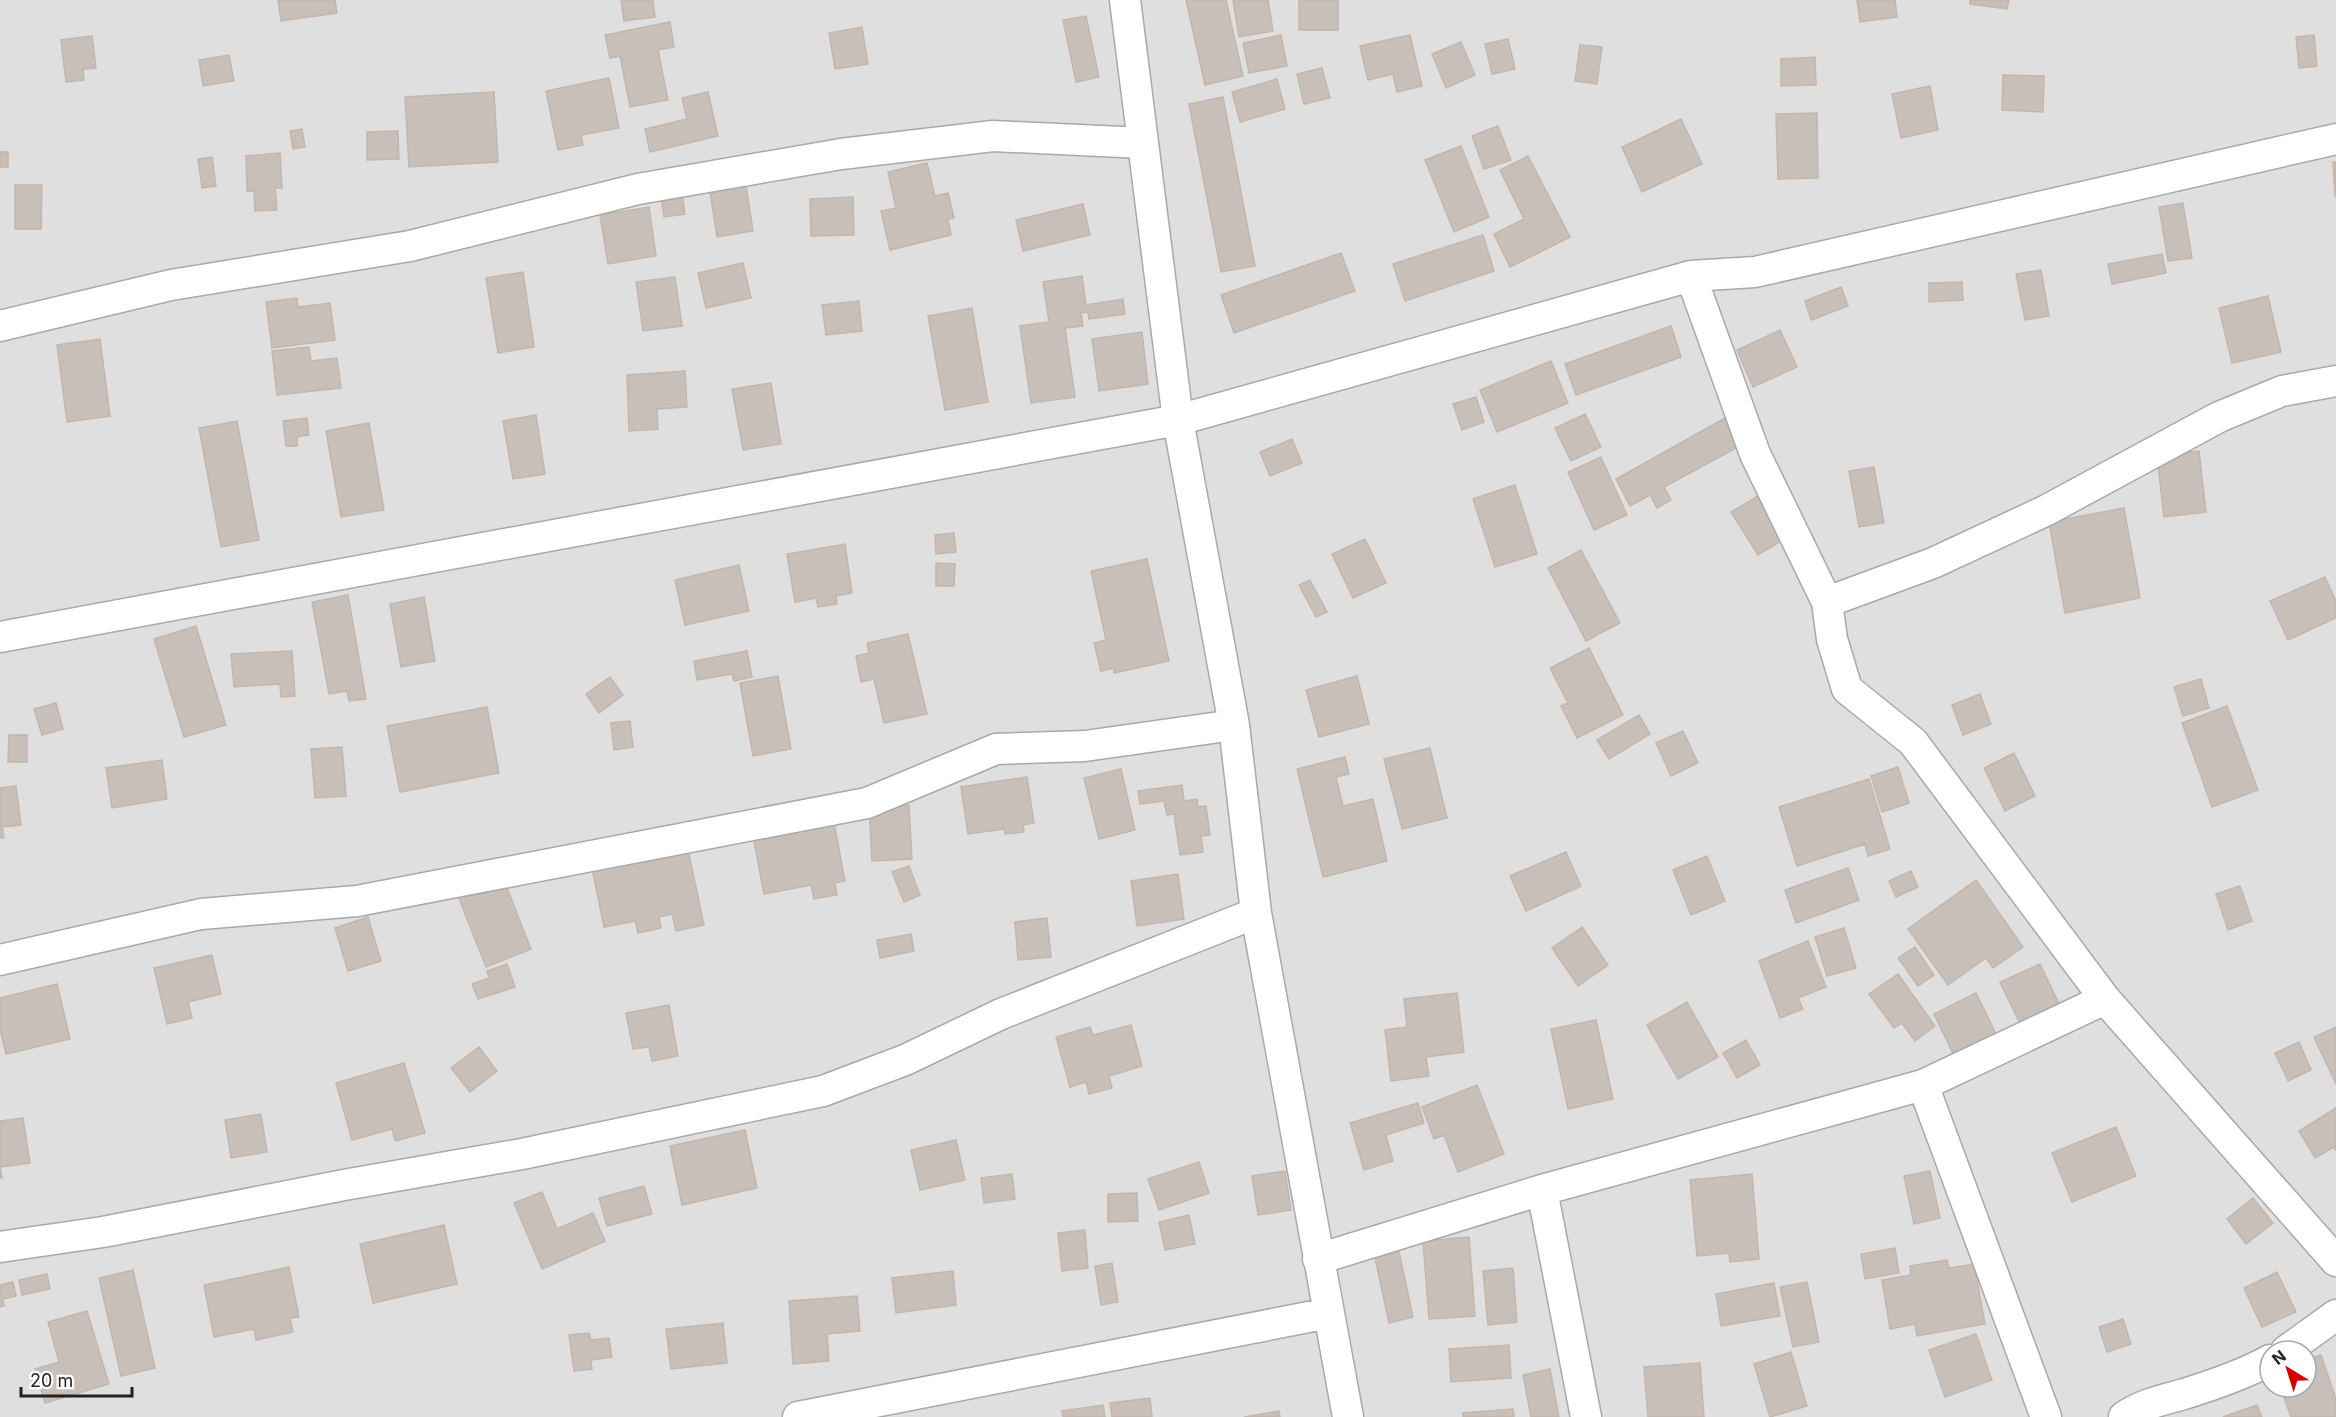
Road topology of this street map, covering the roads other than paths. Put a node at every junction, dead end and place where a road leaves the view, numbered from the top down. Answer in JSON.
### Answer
{"nodes":[{"id":1,"x":1125,"y":0,"type":"edge"},
{"id":2,"x":2336,"y":139,"type":"edge"},
{"id":3,"x":1143,"y":143,"type":"junction"},
{"id":4,"x":1691,"y":276,"type":"junction"},
{"id":5,"x":0,"y":326,"type":"edge"},
{"id":6,"x":2336,"y":381,"type":"edge"},
{"id":7,"x":1178,"y":420,"type":"junction"},
{"id":8,"x":1827,"y":602,"type":"junction"},
{"id":9,"x":0,"y":637,"type":"edge"},
{"id":10,"x":1234,"y":725,"type":"junction"},
{"id":11,"x":1256,"y":913,"type":"junction"},
{"id":12,"x":0,"y":960,"type":"edge"},
{"id":13,"x":2105,"y":999,"type":"junction"},
{"id":14,"x":1923,"y":1085,"type":"junction"},
{"id":15,"x":1542,"y":1190,"type":"junction"},
{"id":16,"x":0,"y":1247,"type":"edge"},
{"id":17,"x":1318,"y":1259,"type":"junction"},
{"id":18,"x":2336,"y":1261,"type":"edge"},
{"id":19,"x":1329,"y":1313,"type":"junction"},
{"id":20,"x":2336,"y":1315,"type":"edge"},
{"id":21,"x":2303,"y":1339,"type":"edge"},
{"id":22,"x":2258,"y":1367,"type":"edge"},
{"id":23,"x":2133,"y":1414,"type":"edge"},
{"id":24,"x":798,"y":1417,"type":"edge"},
{"id":25,"x":1348,"y":1417,"type":"edge"},
{"id":26,"x":1586,"y":1417,"type":"edge"},
{"id":27,"x":2046,"y":1417,"type":"edge"}],
"edges":[{"from":1,"to":3,"type":"street"},
{"from":2,"to":4,"type":"street"},
{"from":3,"to":5,"type":"street"},
{"from":3,"to":7,"type":"street"},
{"from":4,"to":7,"type":"street"},
{"from":4,"to":8,"type":"street"},
{"from":6,"to":8,"type":"street"},
{"from":7,"to":9,"type":"street"},
{"from":7,"to":10,"type":"street"},
{"from":8,"to":13,"type":"street"},
{"from":10,"to":11,"type":"street"},
{"from":10,"to":12,"type":"street"},
{"from":11,"to":16,"type":"street"},
{"from":11,"to":17,"type":"street"},
{"from":13,"to":14,"type":"street"},
{"from":13,"to":18,"type":"street"},
{"from":14,"to":15,"type":"street"},
{"from":14,"to":27,"type":"street"},
{"from":15,"to":17,"type":"street"},
{"from":15,"to":26,"type":"street"},
{"from":17,"to":19,"type":"street"},
{"from":19,"to":24,"type":"street"},
{"from":19,"to":25,"type":"street"},
{"from":20,"to":21,"type":"street"},
{"from":22,"to":23,"type":"street"}]}
